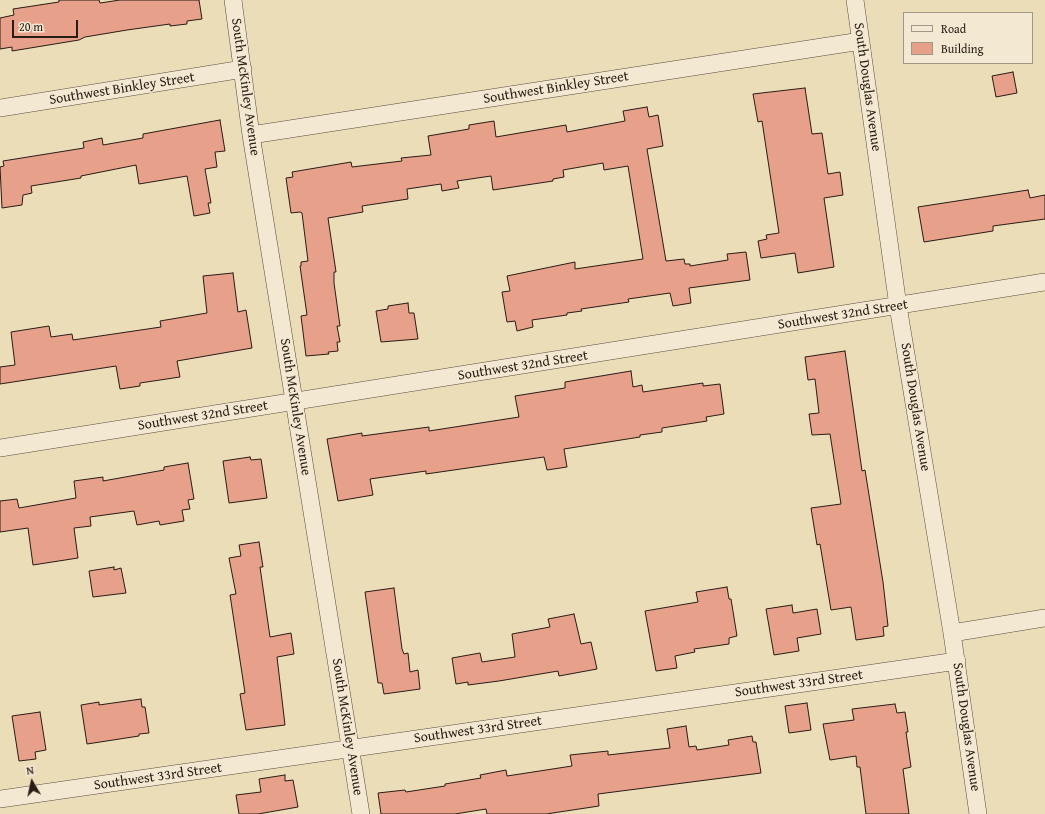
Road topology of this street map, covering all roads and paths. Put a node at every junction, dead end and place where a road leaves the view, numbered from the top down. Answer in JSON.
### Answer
{"nodes":[{"id":1,"x":233,"y":0,"type":"edge"},
{"id":2,"x":855,"y":0,"type":"edge"},
{"id":3,"x":861,"y":41,"type":"junction"},
{"id":4,"x":243,"y":69,"type":"junction"},
{"id":5,"x":0,"y":108,"type":"edge"},
{"id":6,"x":251,"y":135,"type":"junction"},
{"id":7,"x":1045,"y":282,"type":"edge"},
{"id":8,"x":898,"y":306,"type":"junction"},
{"id":9,"x":294,"y":402,"type":"junction"},
{"id":10,"x":0,"y":448,"type":"edge"},
{"id":11,"x":1045,"y":618,"type":"edge"},
{"id":12,"x":952,"y":633,"type":"junction"},
{"id":13,"x":957,"y":661,"type":"junction"},
{"id":14,"x":351,"y":749,"type":"junction"},
{"id":15,"x":0,"y":799,"type":"edge"},
{"id":16,"x":361,"y":814,"type":"edge"},
{"id":17,"x":978,"y":814,"type":"edge"}],
"edges":[{"from":1,"to":4,"type":"street","name":"South McKinley Avenue"},
{"from":2,"to":3,"type":"street","name":"South Douglas Avenue"},
{"from":3,"to":6,"type":"street","name":"Southwest Binkley Street"},
{"from":3,"to":8,"type":"street","name":"South Douglas Avenue"},
{"from":4,"to":5,"type":"street","name":"Southwest Binkley Street"},
{"from":4,"to":6,"type":"street","name":"South McKinley Avenue"},
{"from":6,"to":9,"type":"street","name":"South McKinley Avenue"},
{"from":7,"to":8,"type":"street","name":"Southwest 32nd Street"},
{"from":8,"to":9,"type":"street","name":"Southwest 32nd Street"},
{"from":8,"to":12,"type":"street","name":"South Douglas Avenue"},
{"from":9,"to":10,"type":"street","name":"Southwest 32nd Street"},
{"from":9,"to":14,"type":"street","name":"South McKinley Avenue"},
{"from":11,"to":12,"type":"street"},
{"from":12,"to":13,"type":"street","name":"South Douglas Avenue"},
{"from":13,"to":14,"type":"street","name":"Southwest 33rd Street"},
{"from":13,"to":17,"type":"street","name":"South Douglas Avenue"},
{"from":14,"to":15,"type":"street","name":"Southwest 33rd Street"},
{"from":14,"to":16,"type":"street","name":"South McKinley Avenue"}]}
